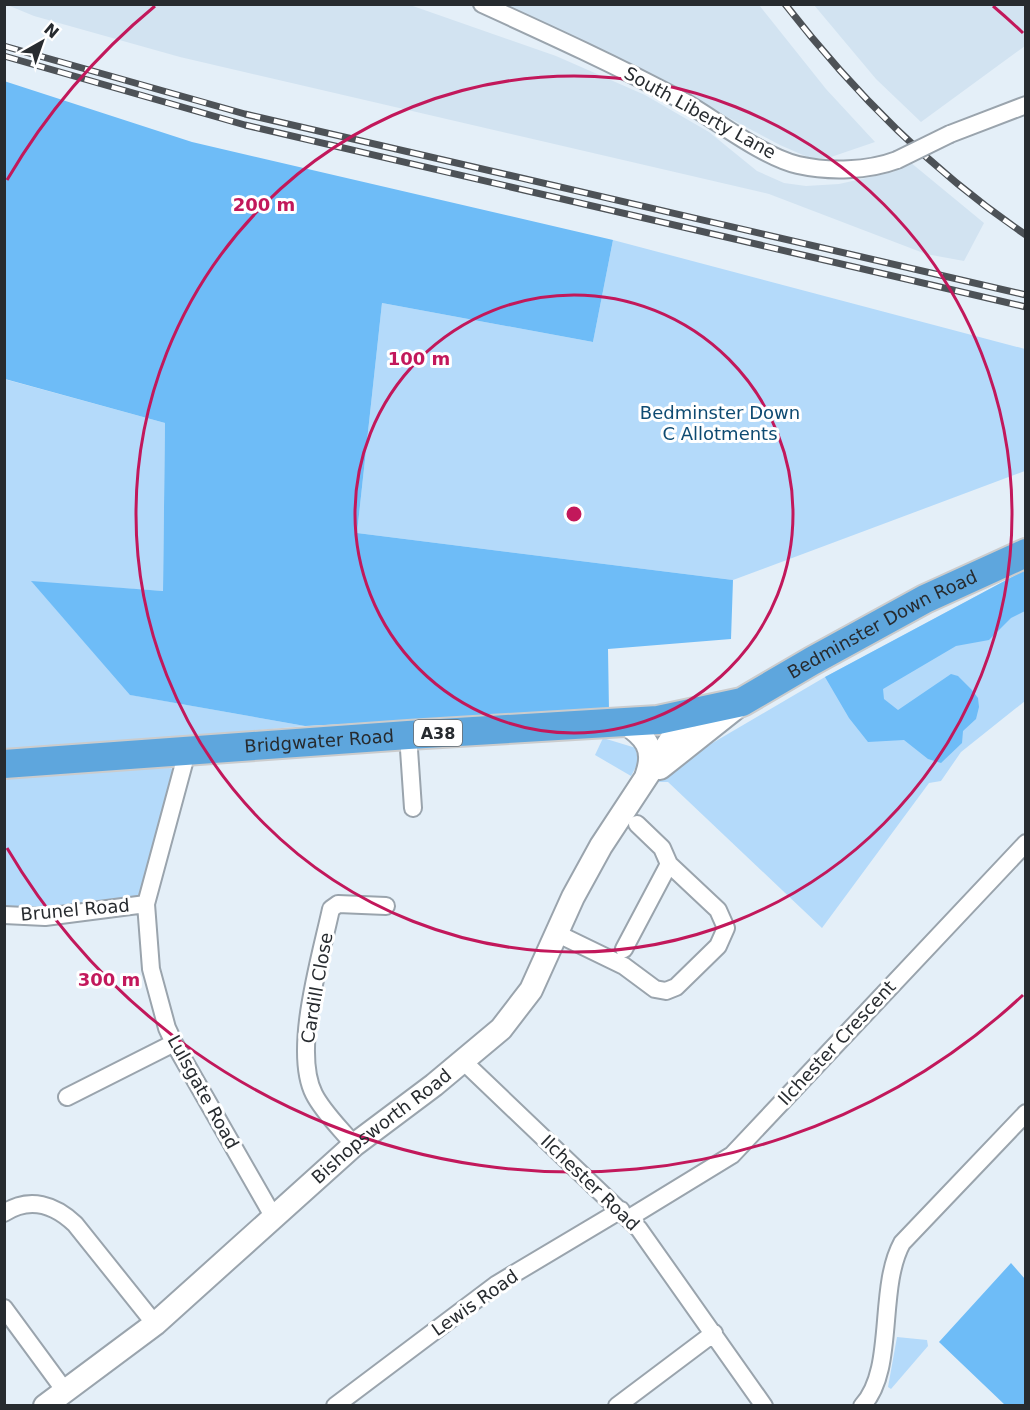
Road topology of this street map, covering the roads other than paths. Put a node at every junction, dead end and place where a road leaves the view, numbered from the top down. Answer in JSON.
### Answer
{"nodes":[{"id":1,"x":482,"y":4,"type":"edge"},
{"id":2,"x":1026,"y":105,"type":"edge"},
{"id":3,"x":1026,"y":553,"type":"edge"},
{"id":4,"x":742,"y":702,"type":"junction"},
{"id":5,"x":690,"y":716,"type":"junction"},
{"id":6,"x":624,"y":722,"type":"junction"},
{"id":7,"x":408,"y":735,"type":"junction"},
{"id":8,"x":187,"y":752,"type":"junction"},
{"id":9,"x":4,"y":764,"type":"edge"},
{"id":10,"x":643,"y":783,"type":"junction"},
{"id":11,"x":412,"y":808,"type":"dead end"},
{"id":12,"x":637,"y":824,"type":"dead end"},
{"id":13,"x":1026,"y":843,"type":"edge"},
{"id":14,"x":669,"y":864,"type":"junction"},
{"id":15,"x":146,"y":904,"type":"junction"},
{"id":16,"x":386,"y":906,"type":"dead end"},
{"id":17,"x":4,"y":915,"type":"edge"},
{"id":18,"x":556,"y":933,"type":"junction"},
{"id":19,"x":624,"y":949,"type":"dead end"},
{"id":20,"x":174,"y":1043,"type":"junction"},
{"id":21,"x":463,"y":1061,"type":"junction"},
{"id":22,"x":67,"y":1098,"type":"dead end"},
{"id":23,"x":1026,"y":1113,"type":"edge"},
{"id":24,"x":354,"y":1145,"type":"junction"},
{"id":25,"x":6,"y":1209,"type":"edge"},
{"id":26,"x":625,"y":1214,"type":"junction"},
{"id":27,"x":273,"y":1216,"type":"junction"},
{"id":28,"x":4,"y":1308,"type":"edge"},
{"id":29,"x":155,"y":1324,"type":"junction"},
{"id":30,"x":714,"y":1334,"type":"junction"},
{"id":31,"x":65,"y":1391,"type":"junction"},
{"id":32,"x":45,"y":1406,"type":"edge"},
{"id":33,"x":336,"y":1406,"type":"edge"},
{"id":34,"x":617,"y":1406,"type":"edge"},
{"id":35,"x":764,"y":1406,"type":"edge"},
{"id":36,"x":862,"y":1406,"type":"edge"}],
"edges":[{"from":1,"to":2,"type":"street","name":"South Liberty Lane","bridge":true},
{"from":3,"to":4,"type":"highway","name":"Bedminster Down Road","number":"A38"},
{"from":4,"to":5,"type":"highway","name":"Bridgwater Road","number":"A38"},
{"from":4,"to":10,"type":"street","name":"Bishopsworth Road"},
{"from":5,"to":6,"type":"highway","name":"Bridgwater Road","number":"A38"},
{"from":5,"to":10,"type":"street","name":"Bishopsworth Road"},
{"from":6,"to":7,"type":"highway","name":"Bridgwater Road","number":"A38"},
{"from":6,"to":10,"type":"street","name":"Bishopsworth Road"},
{"from":7,"to":8,"type":"highway","name":"Bridgwater Road","number":"A38"},
{"from":7,"to":11,"type":"street"},
{"from":8,"to":9,"type":"highway","name":"Bridgwater Road","number":"A38"},
{"from":8,"to":15,"type":"street","name":"Lulsgate Road"},
{"from":10,"to":18,"type":"street","name":"Bishopsworth Road"},
{"from":12,"to":14,"type":"street"},
{"from":13,"to":26,"type":"street","name":"Ilchester Crescent"},
{"from":14,"to":18,"type":"street"},
{"from":14,"to":19,"type":"street"},
{"from":15,"to":17,"type":"street","name":"Brunel Road"},
{"from":15,"to":20,"type":"street","name":"Lulsgate Road"},
{"from":16,"to":24,"type":"street","name":"Cardill Close"},
{"from":18,"to":21,"type":"street","name":"Bishopsworth Road"},
{"from":20,"to":22,"type":"street"},
{"from":20,"to":27,"type":"street","name":"Lulsgate Road"},
{"from":21,"to":24,"type":"street","name":"Bishopsworth Road"},
{"from":21,"to":26,"type":"street","name":"Ilchester Road"},
{"from":23,"to":36,"type":"street"},
{"from":24,"to":27,"type":"street","name":"Bishopsworth Road"},
{"from":25,"to":29,"type":"street"},
{"from":26,"to":30,"type":"street","name":"Ilchester Road"},
{"from":26,"to":33,"type":"street","name":"Lewis Road"},
{"from":27,"to":29,"type":"street","name":"Bishopsworth Road"},
{"from":28,"to":31,"type":"street"},
{"from":29,"to":31,"type":"street","name":"Bishopsworth Road"},
{"from":30,"to":34,"type":"street"},
{"from":30,"to":35,"type":"street","name":"Ilchester Road"},
{"from":31,"to":32,"type":"street","name":"Bishopsworth Road"}]}
